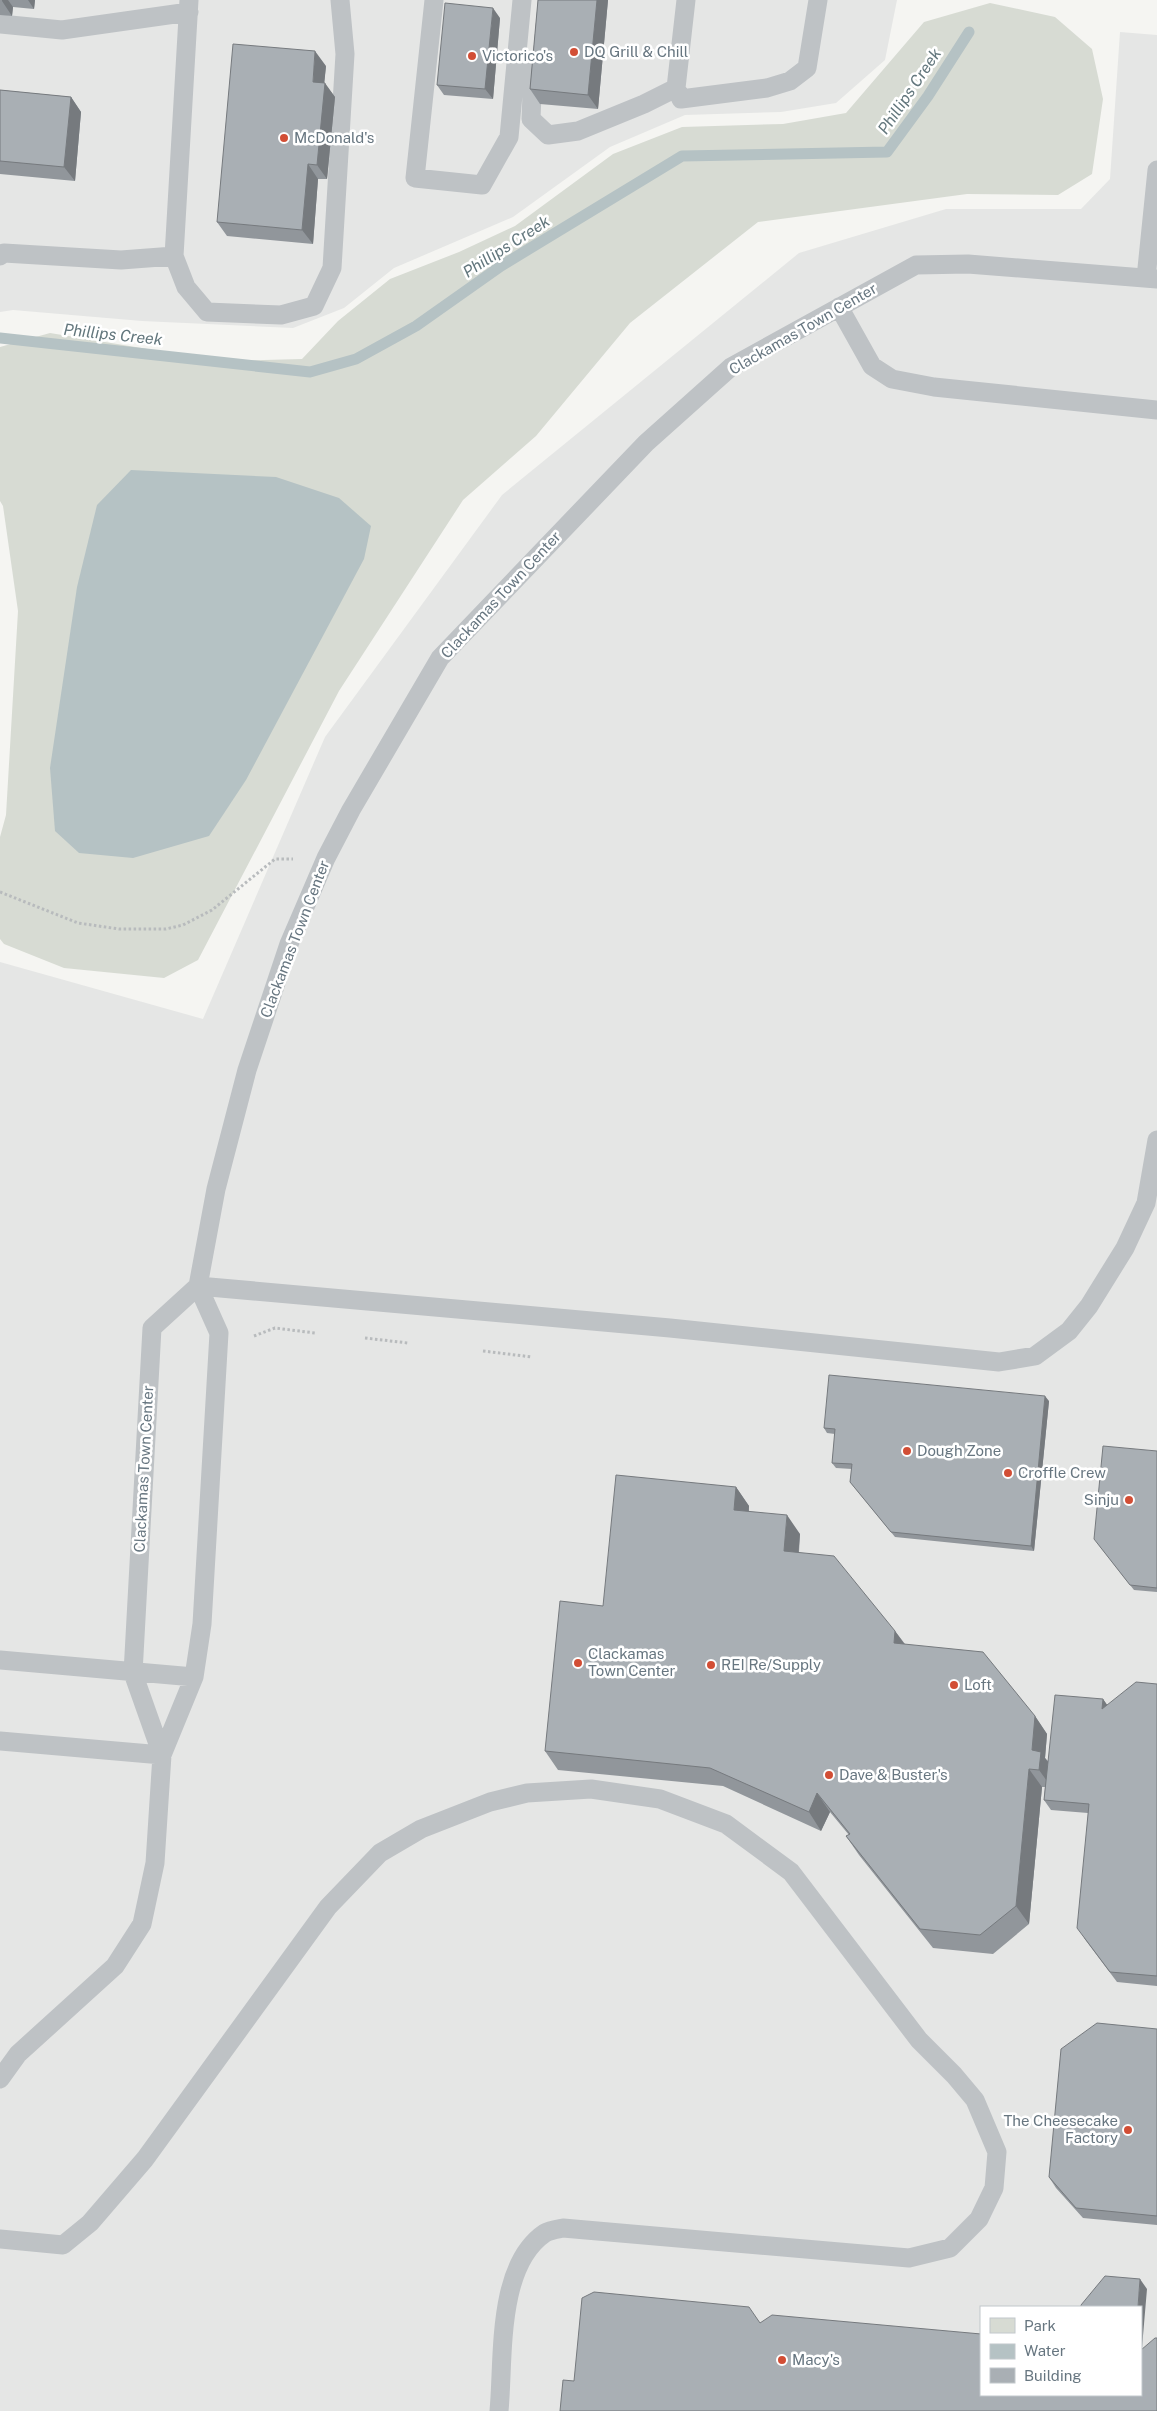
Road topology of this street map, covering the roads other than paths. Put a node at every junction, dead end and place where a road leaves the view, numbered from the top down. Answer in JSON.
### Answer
{"nodes":[{"id":1,"x":340,"y":0,"type":"edge"},
{"id":2,"x":434,"y":0,"type":"edge"},
{"id":3,"x":522,"y":0,"type":"edge"},
{"id":4,"x":539,"y":0,"type":"edge"},
{"id":5,"x":686,"y":0,"type":"edge"},
{"id":6,"x":818,"y":0,"type":"edge"},
{"id":7,"x":189,"y":6,"type":"edge"},
{"id":8,"x":0,"y":24,"type":"edge"},
{"id":9,"x":676,"y":88,"type":"junction"},
{"id":10,"x":1157,"y":170,"type":"edge"},
{"id":11,"x":0,"y":256,"type":"edge"},
{"id":12,"x":174,"y":256,"type":"junction"},
{"id":13,"x":1152,"y":279,"type":"edge"},
{"id":14,"x":839,"y":307,"type":"junction"},
{"id":15,"x":1157,"y":410,"type":"edge"},
{"id":16,"x":1157,"y":1140,"type":"edge"},
{"id":17,"x":198,"y":1286,"type":"junction"},
{"id":18,"x":0,"y":1660,"type":"edge"},
{"id":19,"x":133,"y":1673,"type":"junction"},
{"id":20,"x":194,"y":1676,"type":"junction"},
{"id":21,"x":0,"y":1741,"type":"edge"},
{"id":22,"x":162,"y":1755,"type":"junction"},
{"id":23,"x":0,"y":2079,"type":"edge"},
{"id":24,"x":0,"y":2239,"type":"edge"},
{"id":25,"x":499,"y":2411,"type":"edge"}],
"edges":[{"from":1,"to":12,"type":"lane"},
{"from":2,"to":3,"type":"lane"},
{"from":4,"to":9,"type":"lane"},
{"from":5,"to":9,"type":"lane"},
{"from":6,"to":9,"type":"lane"},
{"from":7,"to":8,"type":"lane"},
{"from":7,"to":12,"type":"lane"},
{"from":10,"to":13,"type":"lane","name":"Clackamas Town Center"},
{"from":11,"to":12,"type":"lane"},
{"from":13,"to":14,"type":"lane","name":"Clackamas Town Center"},
{"from":14,"to":15,"type":"lane"},
{"from":14,"to":17,"type":"lane","name":"Clackamas Town Center"},
{"from":16,"to":17,"type":"lane"},
{"from":17,"to":19,"type":"lane","name":"Clackamas Town Center"},
{"from":17,"to":20,"type":"lane","name":"Clackamas Town Center"},
{"from":18,"to":19,"type":"lane"},
{"from":19,"to":20,"type":"lane"},
{"from":19,"to":22,"type":"lane","name":"Clackamas Town Center"},
{"from":20,"to":22,"type":"lane","name":"Clackamas Town Center"},
{"from":21,"to":22,"type":"lane"},
{"from":22,"to":23,"type":"lane","name":"Clackamas Town Center"},
{"from":24,"to":25,"type":"lane"}]}
